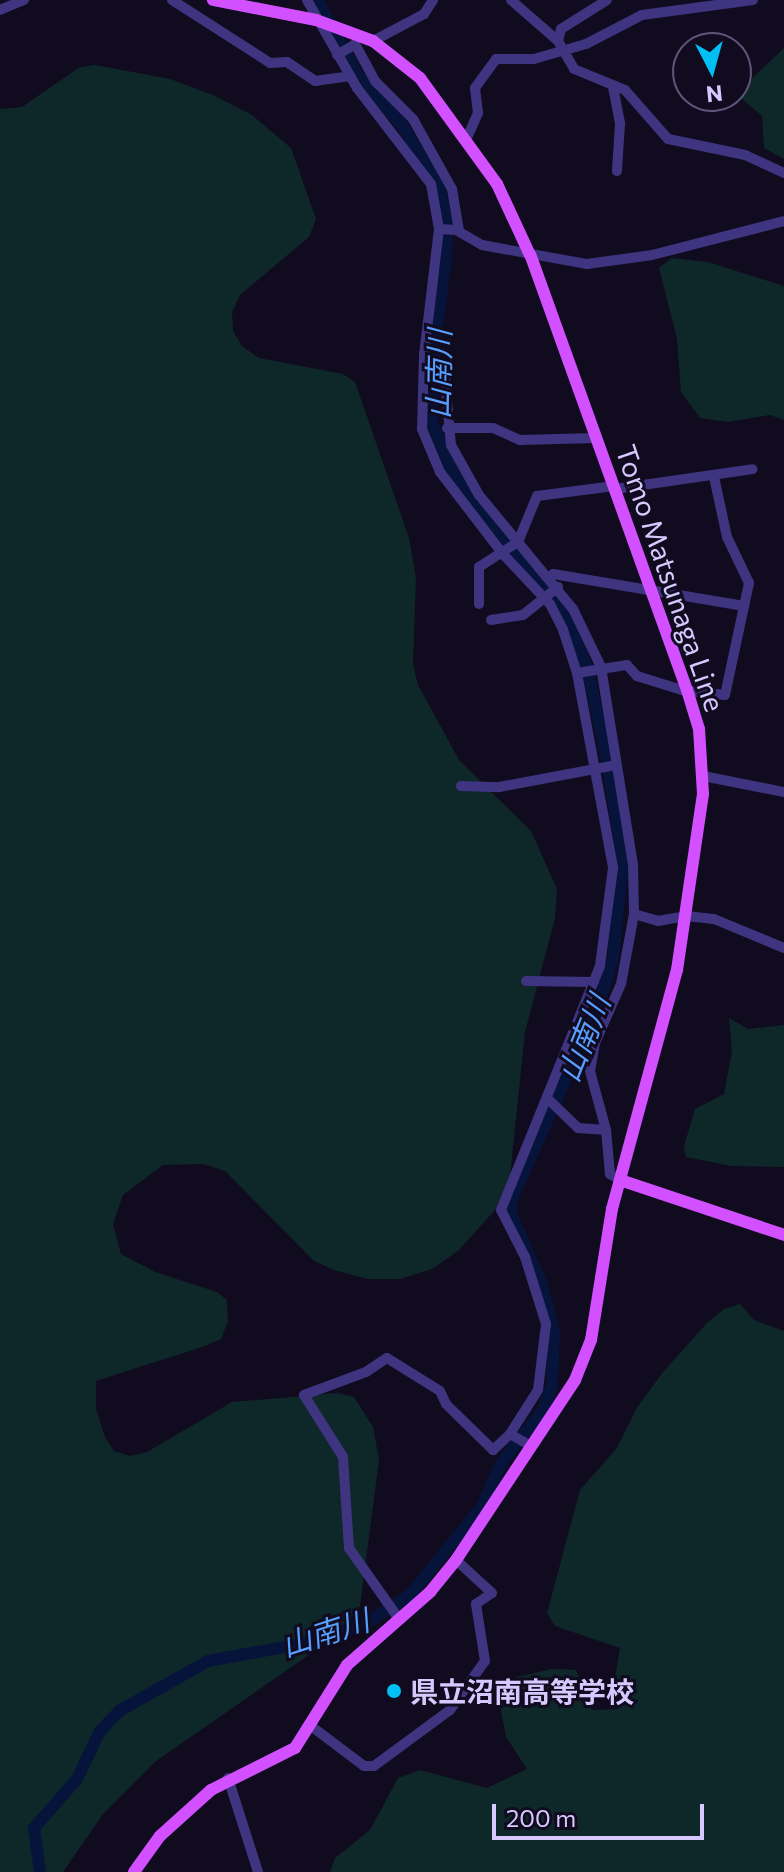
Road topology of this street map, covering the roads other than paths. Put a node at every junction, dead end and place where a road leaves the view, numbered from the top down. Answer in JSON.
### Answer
{"nodes":[{"id":1,"x":24,"y":0,"type":"edge"},
{"id":2,"x":172,"y":0,"type":"edge"},
{"id":3,"x":213,"y":0,"type":"edge"},
{"id":4,"x":307,"y":0,"type":"edge"},
{"id":5,"x":433,"y":0,"type":"edge"},
{"id":6,"x":511,"y":0,"type":"edge"},
{"id":7,"x":607,"y":0,"type":"edge"},
{"id":8,"x":753,"y":0,"type":"edge"},
{"id":9,"x":0,"y":10,"type":"edge"},
{"id":10,"x":318,"y":21,"type":"junction"},
{"id":11,"x":373,"y":41,"type":"junction"},
{"id":12,"x":560,"y":45,"type":"junction"},
{"id":13,"x":338,"y":54,"type":"junction"},
{"id":14,"x":350,"y":76,"type":"junction"},
{"id":15,"x":613,"y":87,"type":"junction"},
{"id":16,"x":466,"y":140,"type":"junction"},
{"id":17,"x":617,"y":171,"type":"dead end"},
{"id":18,"x":784,"y":173,"type":"edge"},
{"id":19,"x":784,"y":221,"type":"edge"},
{"id":20,"x":440,"y":229,"type":"junction"},
{"id":21,"x":457,"y":231,"type":"junction"},
{"id":22,"x":530,"y":255,"type":"junction"},
{"id":23,"x":425,"y":356,"type":"junction"},
{"id":24,"x":447,"y":428,"type":"junction"},
{"id":25,"x":596,"y":438,"type":"junction"},
{"id":26,"x":753,"y":469,"type":"dead end"},
{"id":27,"x":714,"y":477,"type":"junction"},
{"id":28,"x":614,"y":487,"type":"junction"},
{"id":29,"x":510,"y":548,"type":"junction"},
{"id":30,"x":550,"y":578,"type":"junction"},
{"id":31,"x":652,"y":591,"type":"junction"},
{"id":32,"x":550,"y":593,"type":"junction"},
{"id":33,"x":479,"y":604,"type":"dead end"},
{"id":34,"x":744,"y":606,"type":"junction"},
{"id":35,"x":491,"y":620,"type":"dead end"},
{"id":36,"x":598,"y":667,"type":"junction"},
{"id":37,"x":579,"y":673,"type":"junction"},
{"id":38,"x":687,"y":690,"type":"junction"},
{"id":39,"x":615,"y":766,"type":"junction"},
{"id":40,"x":596,"y":770,"type":"junction"},
{"id":41,"x":703,"y":776,"type":"junction"},
{"id":42,"x":461,"y":786,"type":"dead end"},
{"id":43,"x":784,"y":792,"type":"edge"},
{"id":44,"x":634,"y":914,"type":"junction"},
{"id":45,"x":686,"y":916,"type":"junction"},
{"id":46,"x":784,"y":948,"type":"edge"},
{"id":47,"x":526,"y":981,"type":"dead end"},
{"id":48,"x":594,"y":982,"type":"junction"},
{"id":49,"x":549,"y":1101,"type":"junction"},
{"id":50,"x":606,"y":1130,"type":"junction"},
{"id":51,"x":620,"y":1180,"type":"junction"},
{"id":52,"x":784,"y":1235,"type":"edge"},
{"id":53,"x":511,"y":1434,"type":"junction"},
{"id":54,"x":528,"y":1444,"type":"junction"},
{"id":55,"x":456,"y":1560,"type":"junction"},
{"id":56,"x":397,"y":1617,"type":"junction"},
{"id":57,"x":311,"y":1726,"type":"junction"},
{"id":58,"x":228,"y":1778,"type":"junction"},
{"id":59,"x":134,"y":1872,"type":"edge"},
{"id":60,"x":258,"y":1872,"type":"edge"}],
"edges":[{"from":1,"to":9,"type":"street"},
{"from":2,"to":14,"type":"street"},
{"from":3,"to":10,"type":"main road","name":"Tomo Matsunaga Line"},
{"from":4,"to":10,"type":"street"},
{"from":5,"to":11,"type":"street"},
{"from":6,"to":12,"type":"street"},
{"from":7,"to":12,"type":"street"},
{"from":8,"to":12,"type":"street"},
{"from":10,"to":11,"type":"main road","name":"Tomo Matsunaga Line"},
{"from":10,"to":13,"type":"street"},
{"from":11,"to":16,"type":"main road","name":"Tomo Matsunaga Line"},
{"from":12,"to":15,"type":"street"},
{"from":12,"to":16,"type":"street"},
{"from":13,"to":14,"type":"street"},
{"from":13,"to":21,"type":"street"},
{"from":14,"to":20,"type":"street"},
{"from":15,"to":17,"type":"street"},
{"from":15,"to":18,"type":"street"},
{"from":16,"to":22,"type":"main road","name":"Tomo Matsunaga Line"},
{"from":19,"to":22,"type":"street"},
{"from":20,"to":21,"type":"street"},
{"from":20,"to":23,"type":"street"},
{"from":21,"to":22,"type":"street"},
{"from":22,"to":25,"type":"main road","name":"Tomo Matsunaga Line"},
{"from":23,"to":24,"type":"street"},
{"from":23,"to":29,"type":"street"},
{"from":24,"to":25,"type":"street"},
{"from":24,"to":29,"type":"street"},
{"from":25,"to":28,"type":"main road","name":"Tomo Matsunaga Line"},
{"from":26,"to":27,"type":"street"},
{"from":27,"to":28,"type":"street"},
{"from":27,"to":34,"type":"street"},
{"from":28,"to":29,"type":"street"},
{"from":28,"to":31,"type":"main road","name":"Tomo Matsunaga Line"},
{"from":29,"to":30,"type":"street"},
{"from":29,"to":32,"type":"street"},
{"from":29,"to":33,"type":"street"},
{"from":30,"to":31,"type":"street"},
{"from":30,"to":32,"type":"street"},
{"from":31,"to":34,"type":"street"},
{"from":31,"to":38,"type":"main road","name":"Tomo Matsunaga Line"},
{"from":32,"to":35,"type":"street"},
{"from":32,"to":36,"type":"street"},
{"from":32,"to":37,"type":"street"},
{"from":34,"to":38,"type":"street"},
{"from":36,"to":37,"type":"street"},
{"from":36,"to":38,"type":"street"},
{"from":36,"to":39,"type":"street"},
{"from":37,"to":40,"type":"street"},
{"from":38,"to":41,"type":"main road","name":"Tomo Matsunaga Line"},
{"from":39,"to":40,"type":"street"},
{"from":39,"to":44,"type":"street"},
{"from":40,"to":42,"type":"street"},
{"from":40,"to":48,"type":"street"},
{"from":41,"to":43,"type":"street"},
{"from":41,"to":45,"type":"main road","name":"Tomo Matsunaga Line"},
{"from":44,"to":45,"type":"street"},
{"from":44,"to":50,"type":"street"},
{"from":45,"to":46,"type":"street"},
{"from":45,"to":51,"type":"main road","name":"Tomo Matsunaga Line"},
{"from":47,"to":48,"type":"street"},
{"from":48,"to":49,"type":"street"},
{"from":49,"to":50,"type":"street"},
{"from":49,"to":53,"type":"street"},
{"from":50,"to":51,"type":"street"},
{"from":51,"to":52,"type":"main road"},
{"from":51,"to":54,"type":"main road","name":"Tomo Matsunaga Line"},
{"from":53,"to":54,"type":"street"},
{"from":53,"to":56,"type":"street"},
{"from":54,"to":55,"type":"main road","name":"Tomo Matsunaga Line"},
{"from":55,"to":56,"type":"main road","name":"Tomo Matsunaga Line"},
{"from":55,"to":57,"type":"street"},
{"from":56,"to":57,"type":"main road","name":"Tomo Matsunaga Line"},
{"from":57,"to":58,"type":"main road","name":"Tomo Matsunaga Line"},
{"from":58,"to":59,"type":"main road"},
{"from":58,"to":60,"type":"street"}]}
